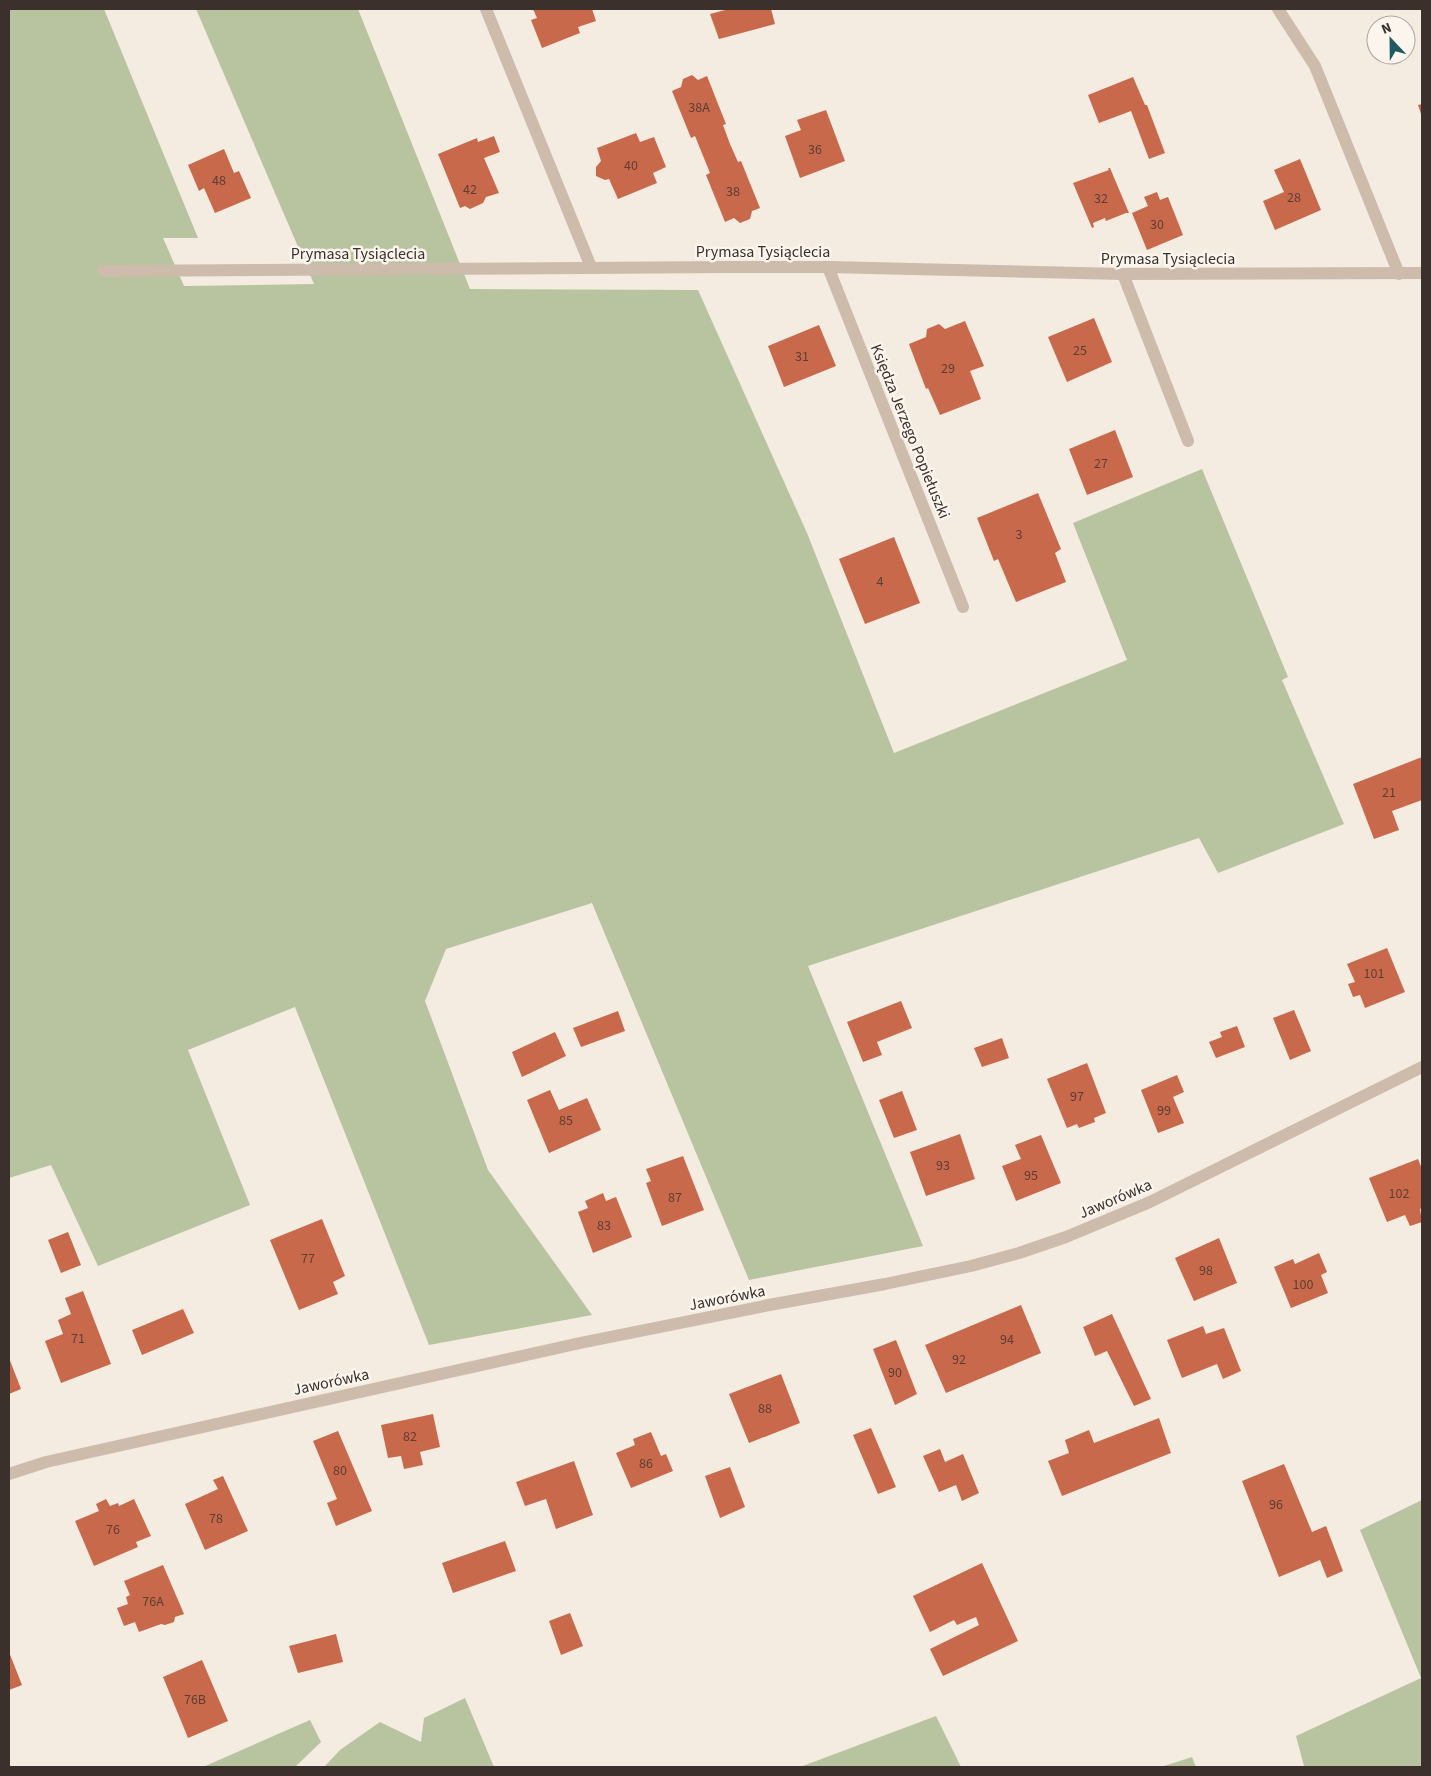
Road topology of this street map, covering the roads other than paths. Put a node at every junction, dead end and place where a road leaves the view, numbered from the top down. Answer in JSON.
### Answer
{"nodes":[{"id":1,"x":486,"y":9,"type":"edge"},
{"id":2,"x":1278,"y":9,"type":"edge"},
{"id":3,"x":591,"y":267,"type":"junction"},
{"id":4,"x":828,"y":267,"type":"junction"},
{"id":5,"x":103,"y":271,"type":"dead end"},
{"id":6,"x":1422,"y":273,"type":"edge"},
{"id":7,"x":1123,"y":274,"type":"junction"},
{"id":8,"x":1399,"y":274,"type":"junction"},
{"id":9,"x":1188,"y":441,"type":"dead end"},
{"id":10,"x":964,"y":607,"type":"dead end"},
{"id":11,"x":1422,"y":1067,"type":"edge"},
{"id":12,"x":9,"y":1474,"type":"edge"}],
"edges":[{"from":1,"to":3,"type":"street"},
{"from":2,"to":8,"type":"street"},
{"from":3,"to":4,"type":"street","name":"Prymasa Tysiąclecia"},
{"from":3,"to":5,"type":"street","name":"Prymasa Tysiąclecia"},
{"from":4,"to":7,"type":"street","name":"Prymasa Tysiąclecia"},
{"from":4,"to":10,"type":"street","name":"Księdza Jerzego Popiełuszki"},
{"from":6,"to":8,"type":"street","name":"Prymasa Tysiąclecia"},
{"from":7,"to":8,"type":"street","name":"Prymasa Tysiąclecia"},
{"from":7,"to":9,"type":"street"},
{"from":11,"to":12,"type":"street","name":"Jaworówka"}]}
